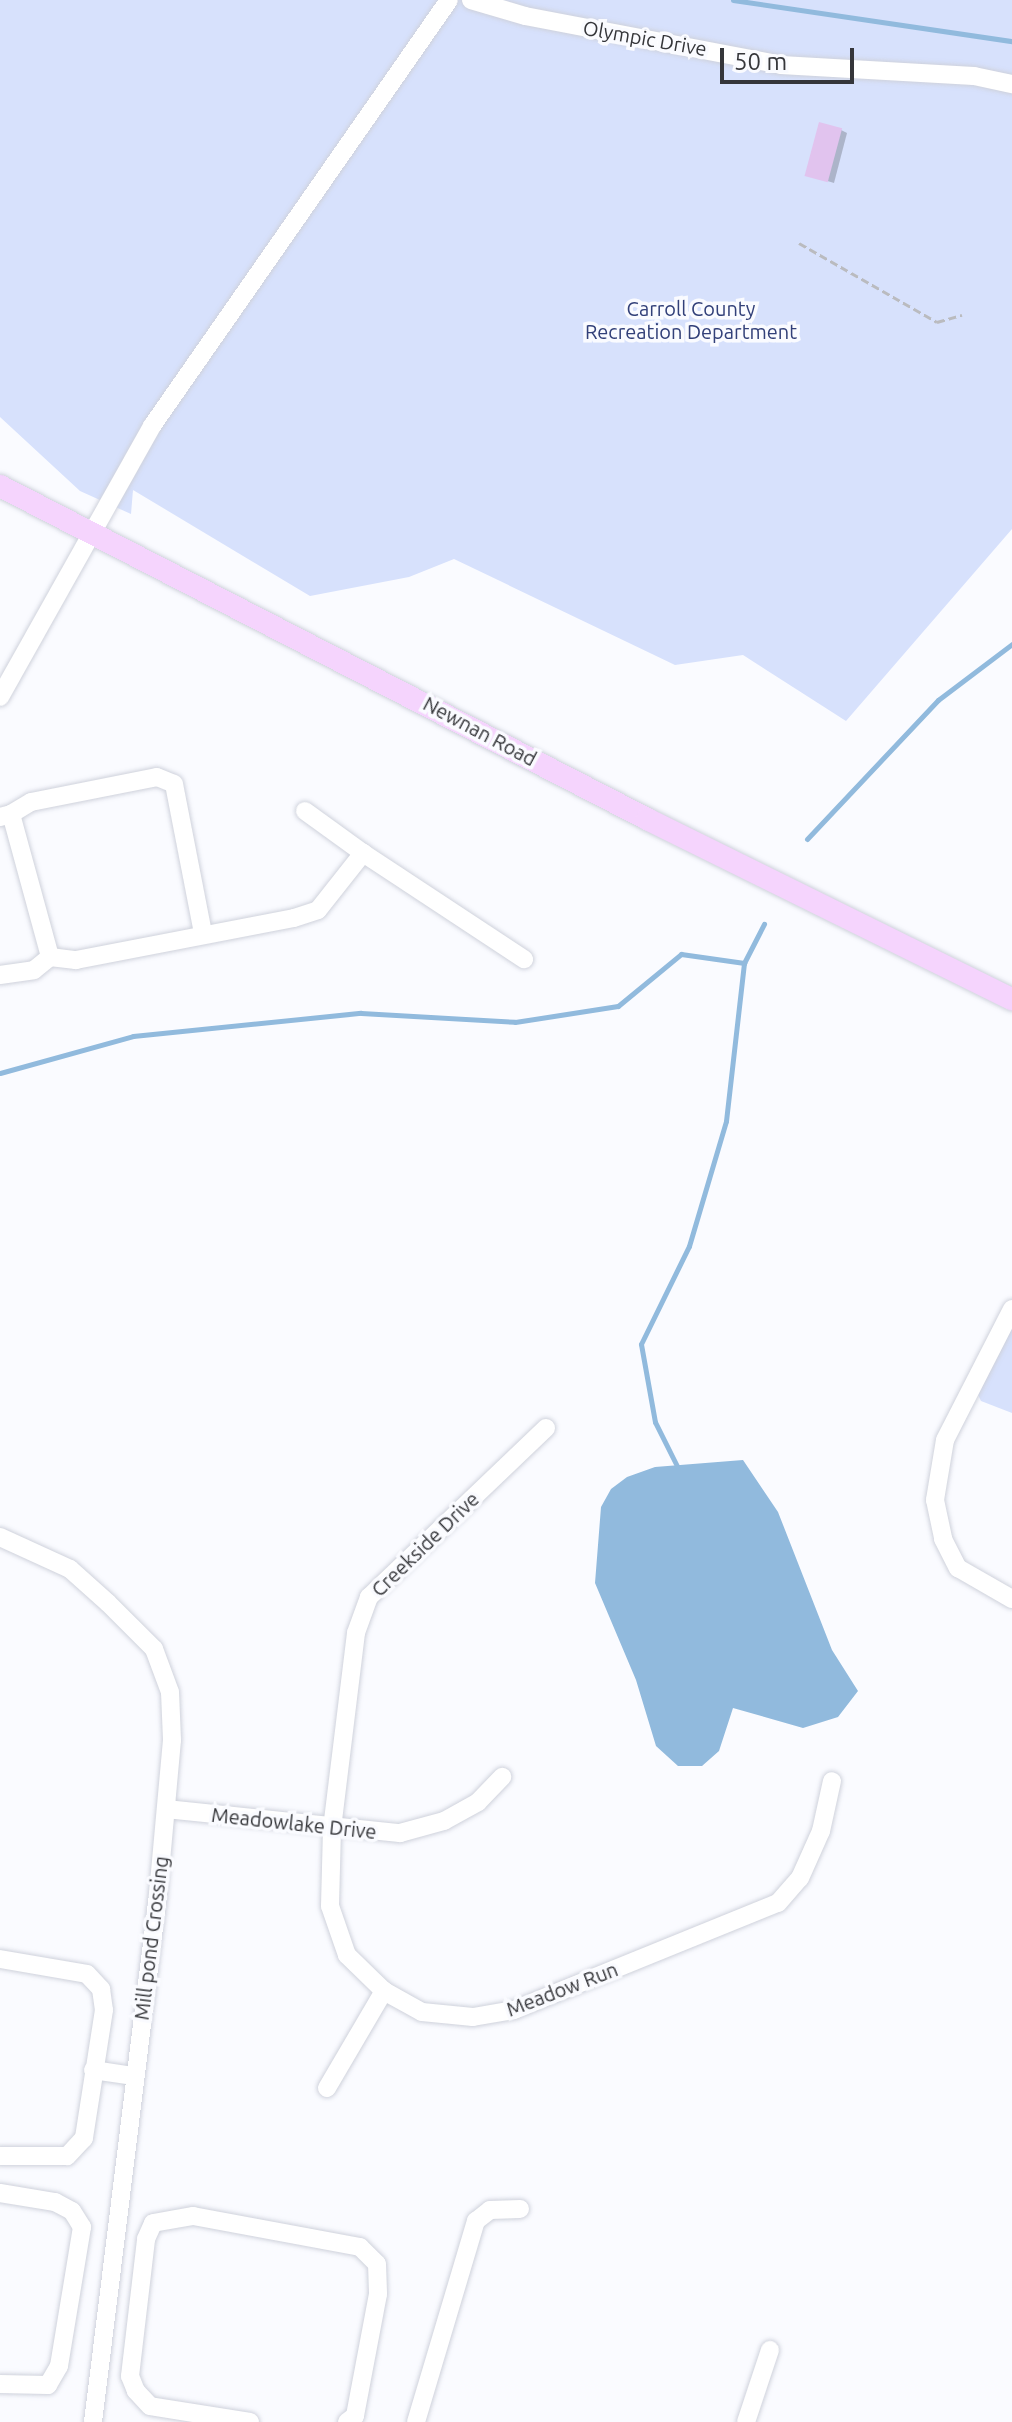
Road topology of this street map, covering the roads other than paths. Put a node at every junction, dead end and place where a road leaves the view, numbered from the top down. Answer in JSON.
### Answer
{"nodes":[{"id":1,"x":449,"y":0,"type":"edge"},
{"id":2,"x":471,"y":0,"type":"edge"},
{"id":3,"x":1012,"y":84,"type":"edge"},
{"id":4,"x":0,"y":486,"type":"edge"},
{"id":5,"x":95,"y":534,"type":"junction"},
{"id":6,"x":0,"y":697,"type":"edge"},
{"id":7,"x":305,"y":811,"type":"dead end"},
{"id":8,"x":5,"y":815,"type":"edge"},
{"id":9,"x":363,"y":853,"type":"junction"},
{"id":10,"x":203,"y":933,"type":"junction"},
{"id":11,"x":50,"y":957,"type":"junction"},
{"id":12,"x":524,"y":959,"type":"dead end"},
{"id":13,"x":0,"y":975,"type":"edge"},
{"id":14,"x":960,"y":977,"type":"junction"},
{"id":15,"x":1012,"y":999,"type":"edge"},
{"id":16,"x":1012,"y":1010,"type":"edge"},
{"id":17,"x":1012,"y":1309,"type":"edge"},
{"id":18,"x":546,"y":1428,"type":"dead end"},
{"id":19,"x":0,"y":1537,"type":"edge"},
{"id":20,"x":1012,"y":1599,"type":"edge"},
{"id":21,"x":502,"y":1777,"type":"dead end"},
{"id":22,"x":832,"y":1781,"type":"dead end"},
{"id":23,"x":166,"y":1809,"type":"junction"},
{"id":24,"x":332,"y":1829,"type":"junction"},
{"id":25,"x":0,"y":1959,"type":"edge"},
{"id":26,"x":384,"y":1991,"type":"junction"},
{"id":27,"x":93,"y":2070,"type":"junction"},
{"id":28,"x":133,"y":2076,"type":"junction"},
{"id":29,"x":327,"y":2088,"type":"dead end"},
{"id":30,"x":0,"y":2156,"type":"edge"},
{"id":31,"x":0,"y":2193,"type":"edge"},
{"id":32,"x":520,"y":2209,"type":"dead end"},
{"id":33,"x":138,"y":2298,"type":"junction"},
{"id":34,"x":70,"y":2302,"type":"junction"},
{"id":35,"x":106,"y":2302,"type":"junction"},
{"id":36,"x":770,"y":2350,"type":"dead end"},
{"id":37,"x":0,"y":2384,"type":"edge"},
{"id":38,"x":93,"y":2422,"type":"edge"},
{"id":39,"x":250,"y":2422,"type":"edge"},
{"id":40,"x":347,"y":2422,"type":"edge"},
{"id":41,"x":416,"y":2422,"type":"edge"},
{"id":42,"x":746,"y":2422,"type":"edge"}],
"edges":[{"from":1,"to":5,"type":"street"},
{"from":2,"to":3,"type":"street","name":"Olympic Drive"},
{"from":4,"to":5,"type":"main road","name":"Newnan Road"},
{"from":5,"to":6,"type":"street"},
{"from":5,"to":14,"type":"main road","name":"Newnan Road"},
{"from":7,"to":9,"type":"street"},
{"from":8,"to":10,"type":"street"},
{"from":8,"to":11,"type":"street"},
{"from":9,"to":10,"type":"street"},
{"from":9,"to":12,"type":"street"},
{"from":10,"to":11,"type":"street"},
{"from":11,"to":13,"type":"street"},
{"from":14,"to":15,"type":"main road","name":"Newnan Road"},
{"from":14,"to":16,"type":"main road","name":"Newnan Road"},
{"from":17,"to":20,"type":"street"},
{"from":18,"to":24,"type":"street","name":"Creekside Drive"},
{"from":19,"to":23,"type":"street","name":"Mill pond Crossing"},
{"from":21,"to":24,"type":"street","name":"Meadowlake Drive"},
{"from":22,"to":26,"type":"street","name":"Meadow Run"},
{"from":23,"to":24,"type":"street","name":"Meadowlake Drive"},
{"from":23,"to":28,"type":"street","name":"Mill pond Crossing"},
{"from":24,"to":26,"type":"street","name":"Meadow Run"},
{"from":25,"to":27,"type":"street"},
{"from":26,"to":29,"type":"street"},
{"from":27,"to":28,"type":"street"},
{"from":27,"to":30,"type":"street"},
{"from":28,"to":35,"type":"street","name":"Mill pond Crossing"},
{"from":31,"to":34,"type":"street"},
{"from":32,"to":41,"type":"street"},
{"from":33,"to":35,"type":"street"},
{"from":33,"to":39,"type":"street"},
{"from":33,"to":40,"type":"street"},
{"from":34,"to":35,"type":"street"},
{"from":34,"to":37,"type":"street"},
{"from":35,"to":38,"type":"street","name":"Mill pond Crossing"},
{"from":36,"to":42,"type":"street"}]}
